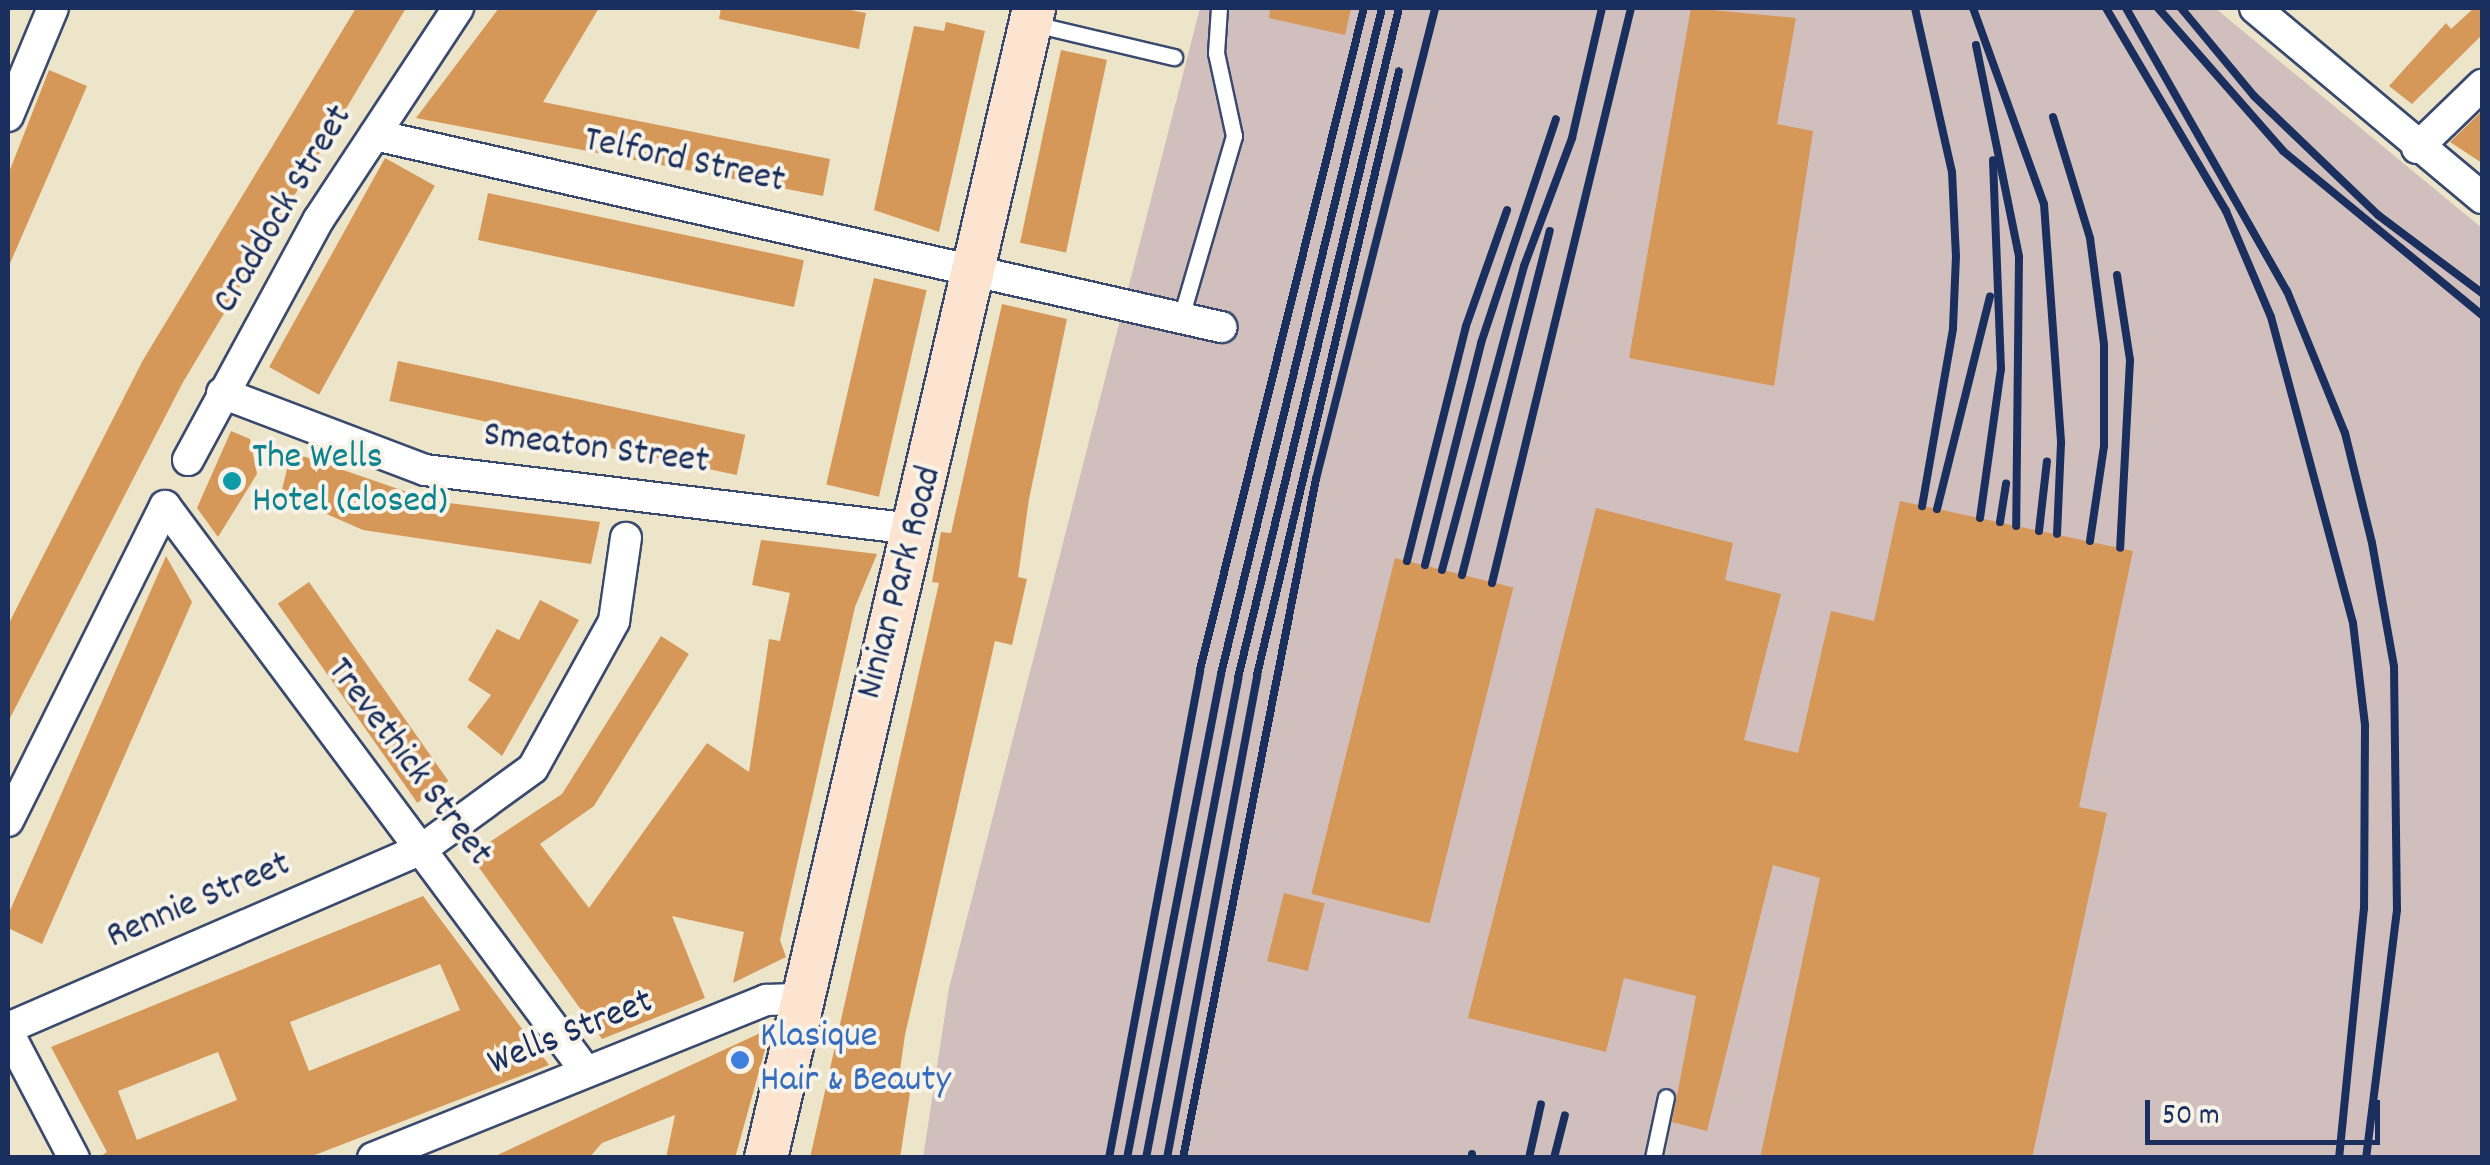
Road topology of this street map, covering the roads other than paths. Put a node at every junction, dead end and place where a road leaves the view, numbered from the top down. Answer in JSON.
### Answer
{"nodes":[{"id":1,"x":53,"y":8,"type":"edge"},
{"id":2,"x":458,"y":8,"type":"edge"},
{"id":3,"x":1219,"y":8,"type":"edge"},
{"id":4,"x":2255,"y":8,"type":"edge"},
{"id":5,"x":1031,"y":12,"type":"edge"},
{"id":6,"x":1174,"y":57,"type":"dead end"},
{"id":7,"x":2482,"y":85,"type":"edge"},
{"id":8,"x":8,"y":116,"type":"edge"},
{"id":9,"x":375,"y":135,"type":"junction"},
{"id":10,"x":2417,"y":148,"type":"junction"},
{"id":11,"x":2482,"y":198,"type":"edge"},
{"id":12,"x":976,"y":267,"type":"junction"},
{"id":13,"x":1181,"y":317,"type":"junction"},
{"id":14,"x":1220,"y":327,"type":"dead end"},
{"id":15,"x":222,"y":393,"type":"junction"},
{"id":16,"x":188,"y":460,"type":"dead end"},
{"id":17,"x":914,"y":529,"type":"junction"},
{"id":18,"x":626,"y":538,"type":"dead end"},
{"id":19,"x":8,"y":822,"type":"edge"},
{"id":20,"x":422,"y":849,"type":"junction"},
{"id":21,"x":802,"y":999,"type":"junction"},
{"id":22,"x":8,"y":1030,"type":"edge"},
{"id":23,"x":586,"y":1070,"type":"junction"},
{"id":24,"x":1666,"y":1096,"type":"dead end"},
{"id":25,"x":74,"y":1158,"type":"edge"},
{"id":26,"x":373,"y":1158,"type":"edge"},
{"id":27,"x":766,"y":1158,"type":"edge"},
{"id":28,"x":1653,"y":1158,"type":"edge"}],
"edges":[{"from":1,"to":8,"type":"street"},
{"from":2,"to":9,"type":"street","name":"Craddock Street"},
{"from":3,"to":13,"type":"lane"},
{"from":4,"to":10,"type":"street"},
{"from":5,"to":6,"type":"lane"},
{"from":5,"to":12,"type":"street","name":"Ninian Park Road"},
{"from":7,"to":10,"type":"street"},
{"from":9,"to":12,"type":"street","name":"Telford Street"},
{"from":9,"to":15,"type":"street","name":"Craddock Street"},
{"from":10,"to":11,"type":"street"},
{"from":12,"to":13,"type":"street","name":"Telford Street"},
{"from":12,"to":17,"type":"street","name":"Ninian Park Road"},
{"from":13,"to":14,"type":"street","name":"Telford Street"},
{"from":15,"to":16,"type":"street","name":"Craddock Street"},
{"from":15,"to":17,"type":"street","name":"Smeaton Street"},
{"from":17,"to":21,"type":"street","name":"Ninian Park Road"},
{"from":18,"to":20,"type":"street","name":"Rennie Street"},
{"from":19,"to":20,"type":"street","name":"Trevethick Street"},
{"from":20,"to":22,"type":"street","name":"Rennie Street"},
{"from":20,"to":23,"type":"street","name":"Trevethick Street"},
{"from":21,"to":23,"type":"street","name":"Wells Street"},
{"from":21,"to":27,"type":"street","name":"Ninian Park Road"},
{"from":22,"to":25,"type":"street"},
{"from":23,"to":26,"type":"street","name":"Wells Street"},
{"from":24,"to":28,"type":"lane"}]}
